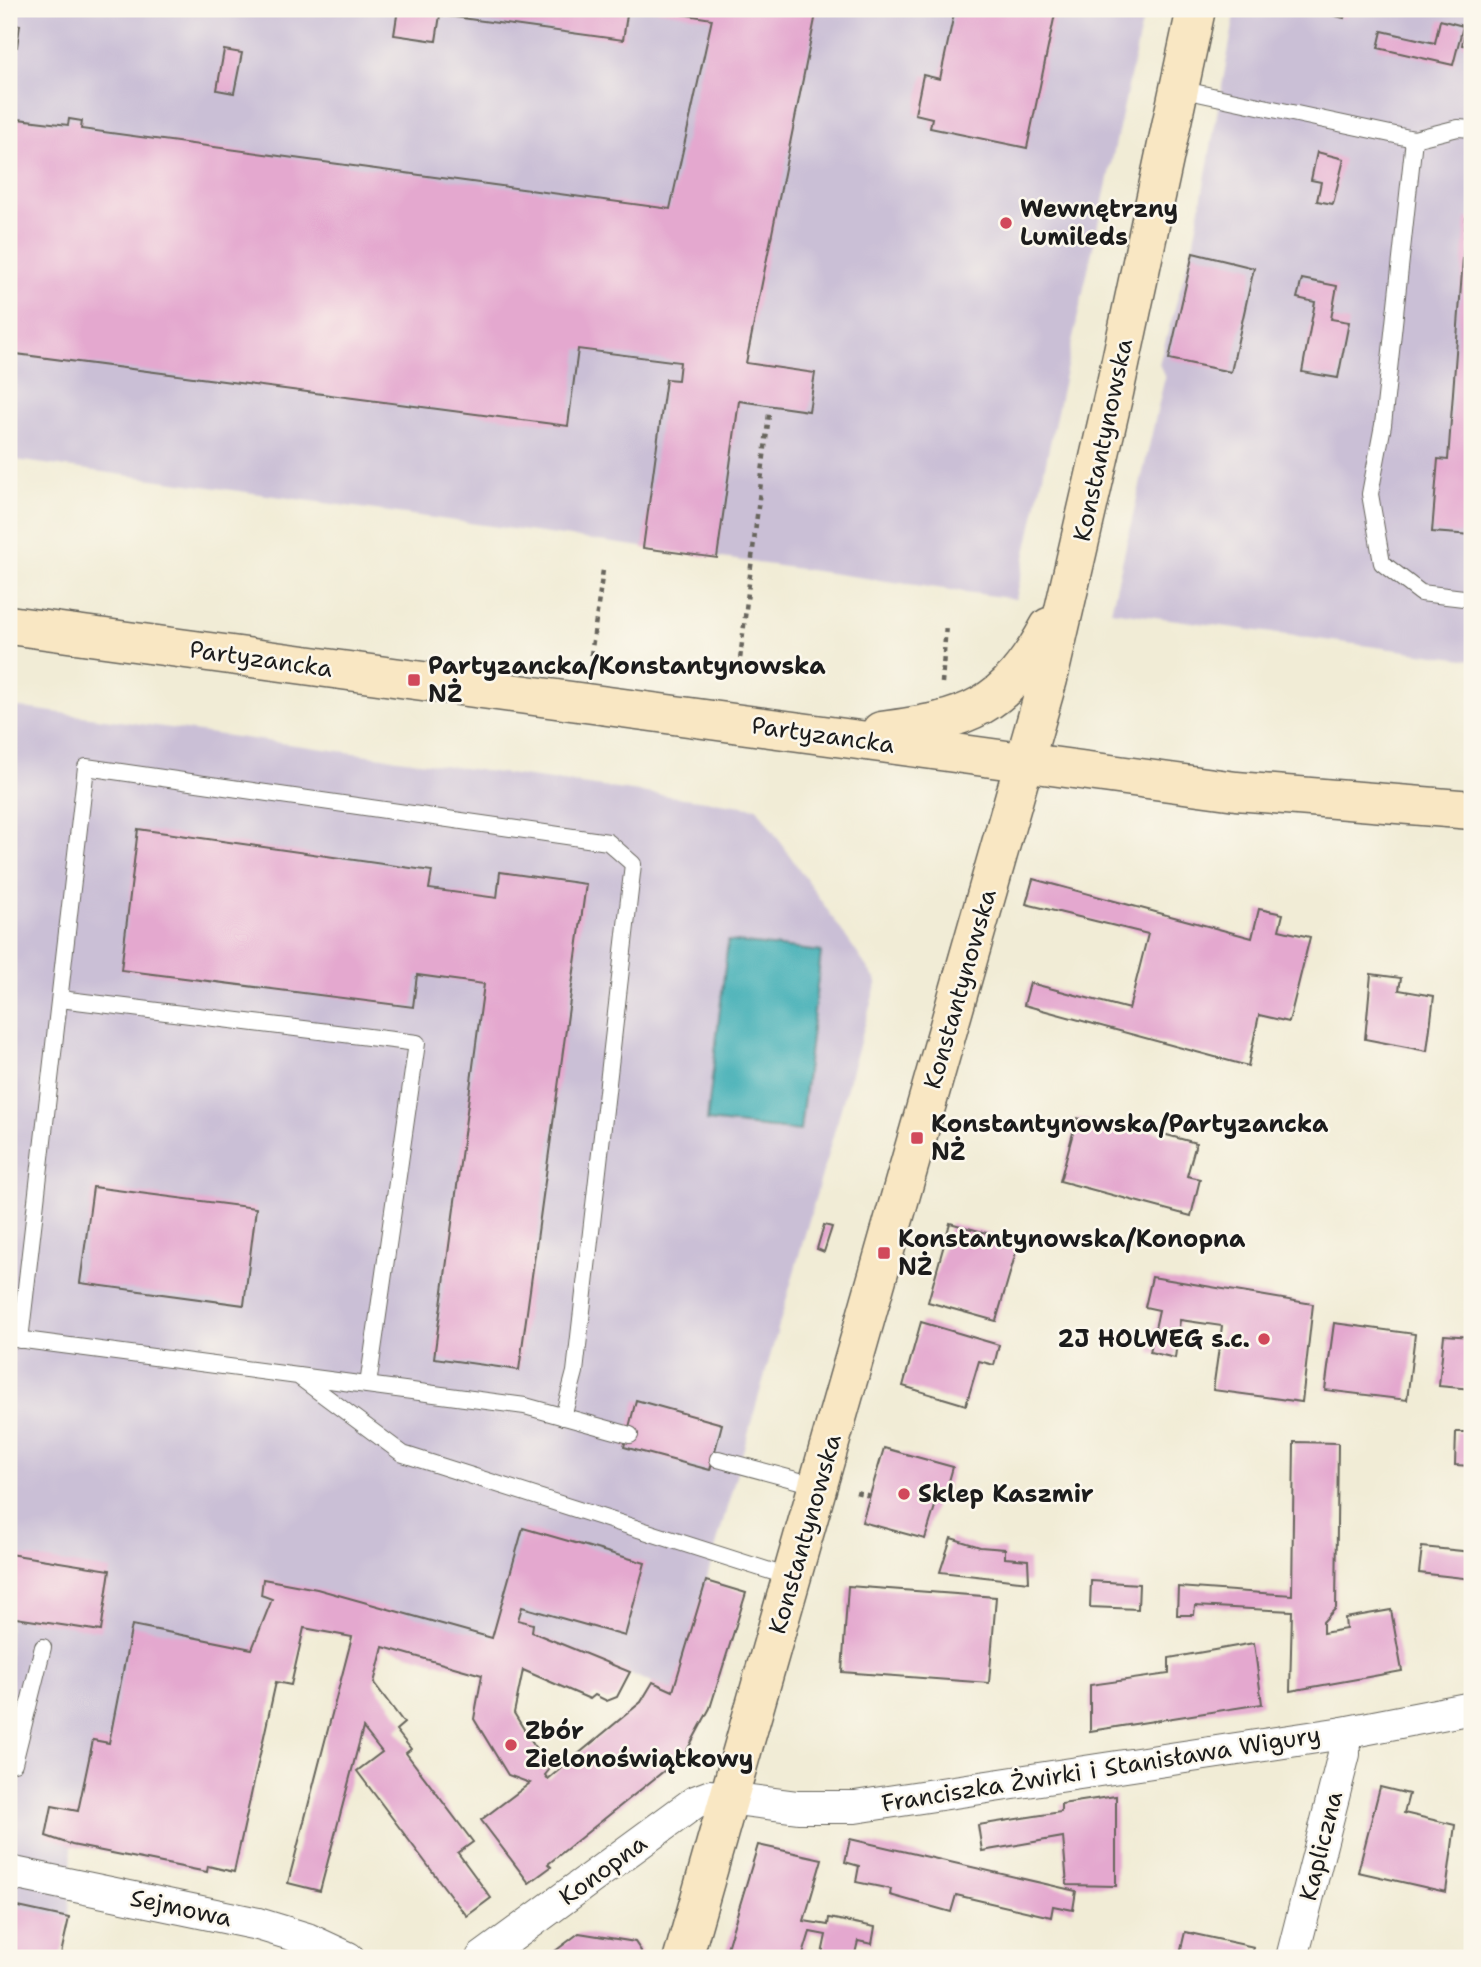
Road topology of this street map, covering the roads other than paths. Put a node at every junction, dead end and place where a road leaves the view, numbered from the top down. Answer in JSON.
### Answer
{"nodes":[{"id":1,"x":1196,"y":9,"type":"edge"},
{"id":2,"x":1179,"y":89,"type":"junction"},
{"id":3,"x":1472,"y":130,"type":"edge"},
{"id":4,"x":1414,"y":139,"type":"junction"},
{"id":5,"x":1076,"y":565,"type":"junction"},
{"id":6,"x":1472,"y":599,"type":"edge"},
{"id":7,"x":9,"y":625,"type":"edge"},
{"id":8,"x":823,"y":736,"type":"junction"},
{"id":9,"x":1024,"y":763,"type":"junction"},
{"id":10,"x":1472,"y":810,"type":"edge"},
{"id":11,"x":60,"y":999,"type":"junction"},
{"id":12,"x":14,"y":1339,"type":"edge"},
{"id":13,"x":298,"y":1376,"type":"junction"},
{"id":14,"x":368,"y":1385,"type":"junction"},
{"id":15,"x":563,"y":1417,"type":"junction"},
{"id":16,"x":630,"y":1435,"type":"dead end"},
{"id":17,"x":718,"y":1459,"type":"dead end"},
{"id":18,"x":818,"y":1486,"type":"junction"},
{"id":19,"x":792,"y":1578,"type":"junction"},
{"id":20,"x":43,"y":1647,"type":"dead end"},
{"id":21,"x":1472,"y":1708,"type":"edge"},
{"id":22,"x":1343,"y":1733,"type":"junction"},
{"id":23,"x":9,"y":1764,"type":"edge"},
{"id":24,"x":729,"y":1797,"type":"junction"},
{"id":25,"x":9,"y":1872,"type":"edge"},
{"id":26,"x":348,"y":1958,"type":"edge"},
{"id":27,"x":482,"y":1958,"type":"edge"},
{"id":28,"x":683,"y":1958,"type":"edge"},
{"id":29,"x":1292,"y":1958,"type":"edge"}],
"edges":[{"from":1,"to":2,"type":"street","name":"Konstantynowska"},
{"from":2,"to":4,"type":"lane"},
{"from":2,"to":5,"type":"street","name":"Konstantynowska"},
{"from":3,"to":4,"type":"lane"},
{"from":4,"to":6,"type":"lane"},
{"from":5,"to":8,"type":"street"},
{"from":5,"to":9,"type":"street","name":"Konstantynowska"},
{"from":7,"to":8,"type":"street","name":"Partyzancka"},
{"from":8,"to":9,"type":"street","name":"Partyzancka"},
{"from":9,"to":10,"type":"street","name":"Partyzancka"},
{"from":9,"to":18,"type":"street","name":"Konstantynowska"},
{"from":11,"to":12,"type":"lane"},
{"from":11,"to":14,"type":"lane"},
{"from":11,"to":15,"type":"lane"},
{"from":12,"to":13,"type":"lane"},
{"from":13,"to":14,"type":"lane"},
{"from":13,"to":19,"type":"lane"},
{"from":14,"to":15,"type":"lane"},
{"from":15,"to":16,"type":"lane"},
{"from":17,"to":18,"type":"lane"},
{"from":18,"to":19,"type":"street","name":"Konstantynowska"},
{"from":19,"to":24,"type":"street","name":"Konstantynowska"},
{"from":20,"to":23,"type":"lane"},
{"from":21,"to":22,"type":"street","name":"Franciszka Żwirki i Stanisława Wigury"},
{"from":22,"to":24,"type":"street","name":"Franciszka Żwirki i Stanisława Wigury"},
{"from":22,"to":29,"type":"street","name":"Kapliczna"},
{"from":24,"to":27,"type":"street","name":"Konopna"},
{"from":24,"to":28,"type":"street","name":"Konstantynowska"},
{"from":25,"to":26,"type":"street","name":"Sejmowa"}]}
